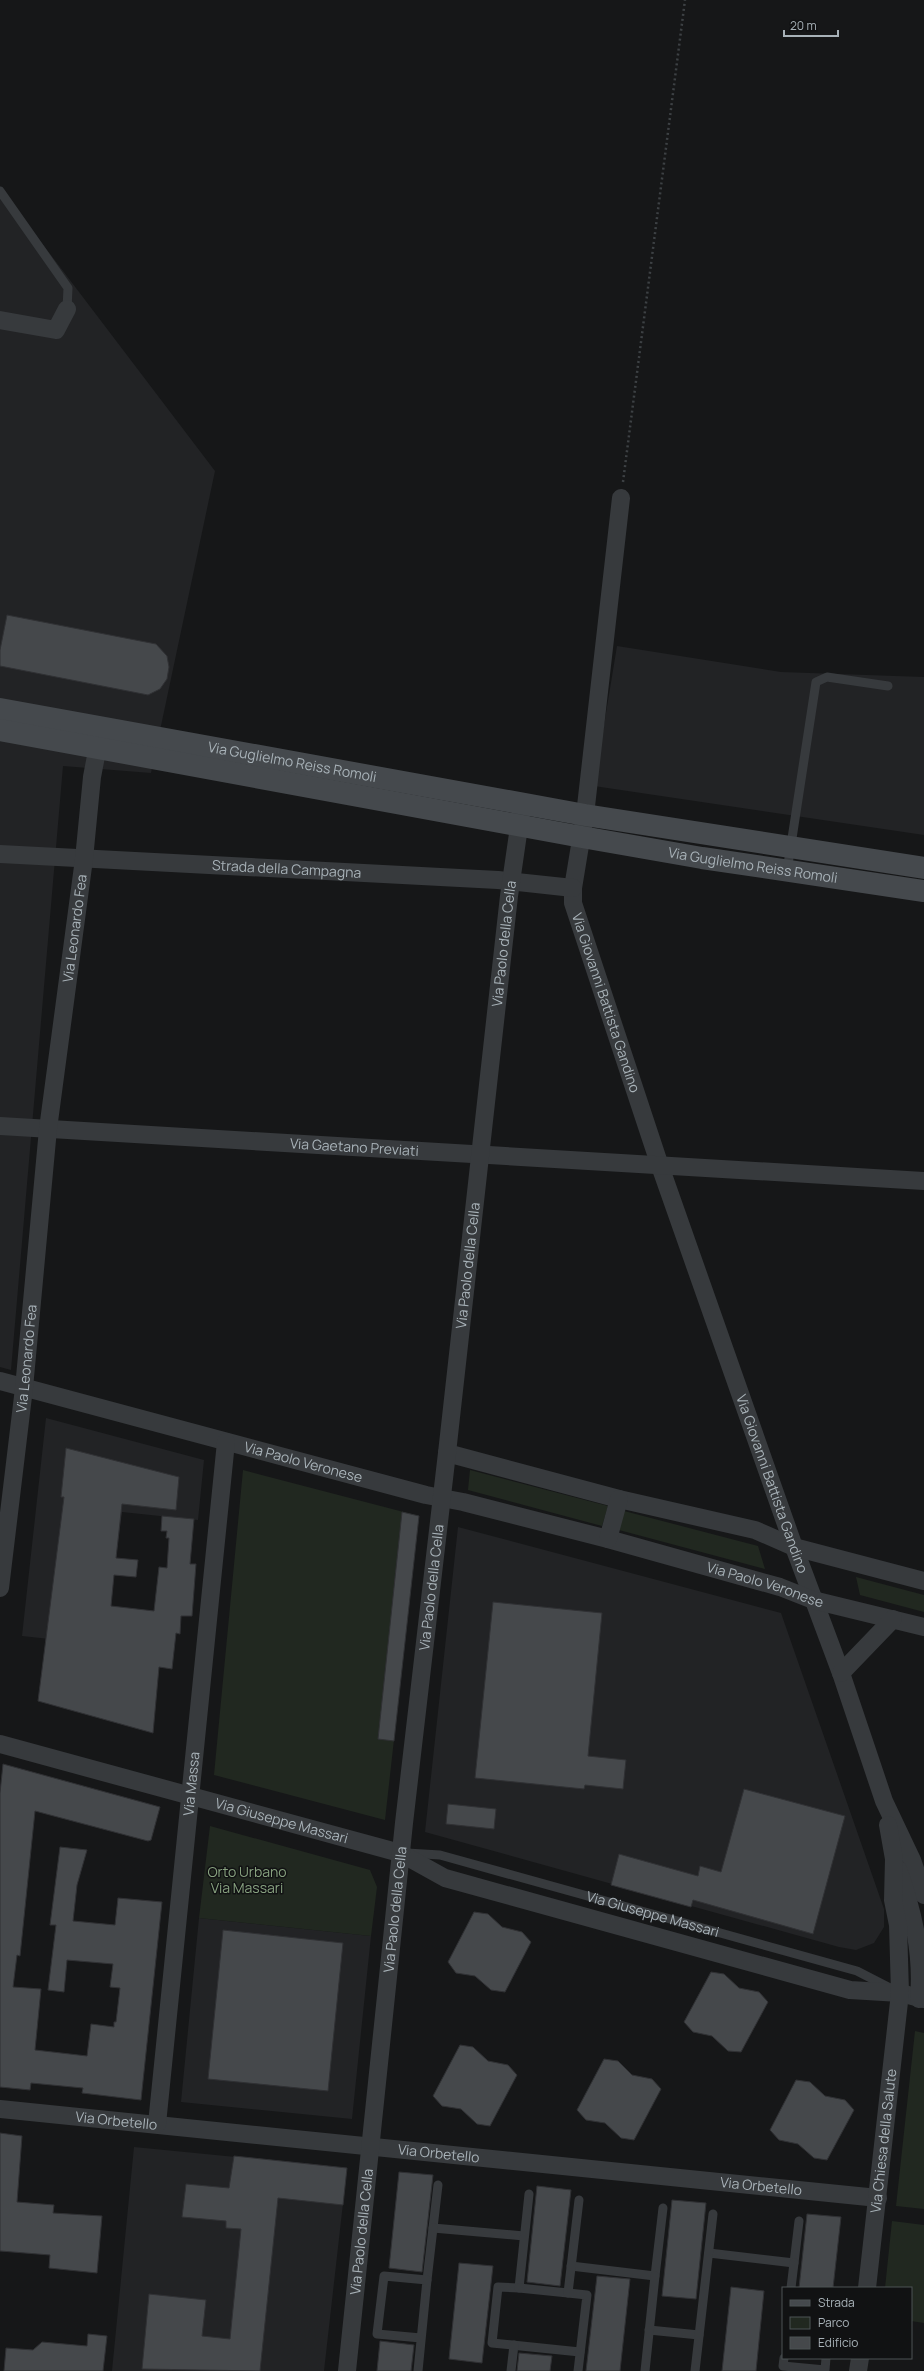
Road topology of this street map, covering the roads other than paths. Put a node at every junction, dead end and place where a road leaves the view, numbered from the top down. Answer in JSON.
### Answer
{"nodes":[{"id":1,"x":0,"y":191,"type":"edge"},
{"id":2,"x":67,"y":309,"type":"joint"},
{"id":3,"x":0,"y":320,"type":"edge"},
{"id":4,"x":621,"y":498,"type":"road end"},
{"id":5,"x":888,"y":686,"type":"dead end"},
{"id":6,"x":0,"y":709,"type":"edge"},
{"id":7,"x":0,"y":730,"type":"edge"},
{"id":8,"x":100,"y":738,"type":"junction"},
{"id":9,"x":521,"y":814,"type":"junction"},
{"id":10,"x":585,"y":816,"type":"junction"},
{"id":11,"x":582,"y":837,"type":"junction"},
{"id":12,"x":791,"y":849,"type":"junction"},
{"id":13,"x":0,"y":854,"type":"edge"},
{"id":14,"x":84,"y":859,"type":"junction"},
{"id":15,"x":924,"y":868,"type":"edge"},
{"id":16,"x":787,"y":871,"type":"junction"},
{"id":17,"x":510,"y":881,"type":"junction"},
{"id":18,"x":573,"y":888,"type":"junction"},
{"id":19,"x":924,"y":891,"type":"edge"},
{"id":20,"x":0,"y":1126,"type":"edge"},
{"id":21,"x":48,"y":1129,"type":"junction"},
{"id":22,"x":480,"y":1153,"type":"junction"},
{"id":23,"x":660,"y":1166,"type":"junction"},
{"id":24,"x":924,"y":1181,"type":"edge"},
{"id":25,"x":0,"y":1382,"type":"edge"},
{"id":26,"x":24,"y":1388,"type":"junction"},
{"id":27,"x":226,"y":1442,"type":"junction"},
{"id":28,"x":447,"y":1453,"type":"junction"},
{"id":29,"x":619,"y":1499,"type":"junction"},
{"id":30,"x":442,"y":1500,"type":"junction"},
{"id":31,"x":608,"y":1540,"type":"junction"},
{"id":32,"x":794,"y":1547,"type":"junction"},
{"id":33,"x":924,"y":1581,"type":"edge"},
{"id":34,"x":0,"y":1588,"type":"edge"},
{"id":35,"x":813,"y":1600,"type":"junction"},
{"id":36,"x":893,"y":1619,"type":"junction"},
{"id":37,"x":924,"y":1627,"type":"edge"},
{"id":38,"x":841,"y":1672,"type":"junction"},
{"id":39,"x":0,"y":1744,"type":"edge"},
{"id":40,"x":190,"y":1796,"type":"junction"},
{"id":41,"x":884,"y":1801,"type":"junction"},
{"id":42,"x":400,"y":1853,"type":"junction"},
{"id":43,"x":894,"y":1859,"type":"junction"},
{"id":44,"x":924,"y":1895,"type":"edge"},
{"id":45,"x":900,"y":1993,"type":"junction"},
{"id":46,"x":922,"y":1999,"type":"edge"},
{"id":47,"x":0,"y":2109,"type":"edge"},
{"id":48,"x":157,"y":2124,"type":"junction"},
{"id":49,"x":370,"y":2146,"type":"junction"},
{"id":50,"x":438,"y":2184,"type":"dead end"},
{"id":51,"x":529,"y":2194,"type":"dead end"},
{"id":52,"x":878,"y":2198,"type":"junction"},
{"id":53,"x":579,"y":2200,"type":"dead end"},
{"id":54,"x":663,"y":2208,"type":"dead end"},
{"id":55,"x":713,"y":2214,"type":"dead end"},
{"id":56,"x":799,"y":2221,"type":"dead end"},
{"id":57,"x":433,"y":2228,"type":"junction"},
{"id":58,"x":524,"y":2236,"type":"junction"},
{"id":59,"x":709,"y":2253,"type":"junction"},
{"id":60,"x":794,"y":2263,"type":"junction"},
{"id":61,"x":571,"y":2266,"type":"junction"},
{"id":62,"x":655,"y":2276,"type":"junction"},
{"id":63,"x":427,"y":2280,"type":"junction"},
{"id":64,"x":791,"y":2287,"type":"edge"},
{"id":65,"x":868,"y":2287,"type":"edge"},
{"id":66,"x":519,"y":2288,"type":"junction"},
{"id":67,"x":568,"y":2293,"type":"junction"},
{"id":68,"x":649,"y":2330,"type":"junction"},
{"id":69,"x":699,"y":2335,"type":"junction"},
{"id":70,"x":421,"y":2338,"type":"junction"},
{"id":71,"x":514,"y":2345,"type":"junction"},
{"id":72,"x":580,"y":2352,"type":"junction"},
{"id":73,"x":826,"y":2359,"type":"edge"},
{"id":74,"x":860,"y":2359,"type":"edge"},
{"id":75,"x":783,"y":2365,"type":"edge"},
{"id":76,"x":347,"y":2371,"type":"edge"},
{"id":77,"x":418,"y":2371,"type":"edge"},
{"id":78,"x":511,"y":2371,"type":"edge"},
{"id":79,"x":578,"y":2371,"type":"edge"},
{"id":80,"x":645,"y":2371,"type":"edge"},
{"id":81,"x":695,"y":2371,"type":"edge"},
{"id":82,"x":858,"y":2371,"type":"edge"}],
"edges":[{"from":1,"to":2,"type":"lane"},
{"from":2,"to":3,"type":"street"},
{"from":4,"to":10,"type":"street"},
{"from":5,"to":12,"type":"lane"},
{"from":6,"to":8,"type":"main road","name":"Via Guglielmo Reiss Romoli"},
{"from":7,"to":8,"type":"main road","name":"Via Guglielmo Reiss Romoli"},
{"from":8,"to":9,"type":"main road","name":"Via Guglielmo Reiss Romoli"},
{"from":8,"to":14,"type":"street","name":"Via Leonardo Fea"},
{"from":9,"to":10,"type":"main road","name":"Via Guglielmo Reiss Romoli"},
{"from":9,"to":11,"type":"main road","name":"Via Guglielmo Reiss Romoli"},
{"from":9,"to":17,"type":"street","name":"Via Paolo della Cella"},
{"from":10,"to":11,"type":"street"},
{"from":10,"to":12,"type":"main road","name":"Via Guglielmo Reiss Romoli"},
{"from":11,"to":16,"type":"main road","name":"Via Guglielmo Reiss Romoli"},
{"from":11,"to":18,"type":"street","name":"Via Giovanni Battista Gandino"},
{"from":12,"to":15,"type":"main road","name":"Via Guglielmo Reiss Romoli"},
{"from":12,"to":16,"type":"lane"},
{"from":13,"to":14,"type":"street","name":"Strada della Campagna"},
{"from":14,"to":17,"type":"street","name":"Strada della Campagna"},
{"from":14,"to":21,"type":"street","name":"Via Leonardo Fea"},
{"from":16,"to":19,"type":"main road","name":"Via Guglielmo Reiss Romoli"},
{"from":17,"to":18,"type":"street","name":"Strada della Campagna"},
{"from":17,"to":22,"type":"street","name":"Via Paolo della Cella"},
{"from":18,"to":23,"type":"street","name":"Via Giovanni Battista Gandino"},
{"from":20,"to":21,"type":"street"},
{"from":21,"to":22,"type":"street","name":"Via Gaetano Previati"},
{"from":21,"to":26,"type":"street","name":"Via Leonardo Fea"},
{"from":22,"to":23,"type":"street","name":"Via Gaetano Previati"},
{"from":22,"to":28,"type":"street","name":"Via Paolo della Cella"},
{"from":23,"to":24,"type":"street"},
{"from":23,"to":32,"type":"street","name":"Via Giovanni Battista Gandino"},
{"from":25,"to":26,"type":"street","name":"Via Paolo Veronese"},
{"from":26,"to":27,"type":"street","name":"Via Paolo Veronese"},
{"from":26,"to":34,"type":"street","name":"Via Leonardo Fea"},
{"from":27,"to":30,"type":"street","name":"Via Paolo Veronese"},
{"from":27,"to":40,"type":"street","name":"Via Massa"},
{"from":28,"to":29,"type":"street"},
{"from":28,"to":30,"type":"street","name":"Via Paolo della Cella"},
{"from":29,"to":31,"type":"street"},
{"from":29,"to":32,"type":"street"},
{"from":30,"to":31,"type":"street","name":"Via Paolo Veronese"},
{"from":30,"to":42,"type":"street","name":"Via Paolo della Cella"},
{"from":31,"to":35,"type":"street","name":"Via Paolo Veronese"},
{"from":32,"to":33,"type":"street"},
{"from":32,"to":35,"type":"street","name":"Via Giovanni Battista Gandino"},
{"from":35,"to":36,"type":"street","name":"Via Paolo Veronese"},
{"from":35,"to":38,"type":"street","name":"Via Giovanni Battista Gandino"},
{"from":36,"to":37,"type":"street","name":"Via Paolo Veronese"},
{"from":36,"to":38,"type":"street"},
{"from":38,"to":41,"type":"street","name":"Via Giovanni Battista Gandino"},
{"from":39,"to":40,"type":"street","name":"Via Giuseppe Massari"},
{"from":40,"to":42,"type":"street","name":"Via Giuseppe Massari"},
{"from":40,"to":48,"type":"street","name":"Via Massa"},
{"from":41,"to":43,"type":"street","name":"Via Giovanni Battista Gandino"},
{"from":41,"to":44,"type":"street","name":"Via Giovanni Battista Gandino"},
{"from":42,"to":45,"type":"street","name":"Via Giuseppe Massari"},
{"from":42,"to":49,"type":"street","name":"Via Paolo della Cella"},
{"from":43,"to":45,"type":"street","name":"Via Giovanni Battista Gandino"},
{"from":43,"to":46,"type":"street"},
{"from":45,"to":46,"type":"street","name":"Via Giuseppe Massari"},
{"from":45,"to":52,"type":"street","name":"Via Chiesa della Salute"},
{"from":47,"to":48,"type":"street","name":"Via Orbetello"},
{"from":48,"to":49,"type":"street","name":"Via Orbetello"},
{"from":49,"to":52,"type":"street","name":"Via Orbetello"},
{"from":49,"to":76,"type":"street","name":"Via Paolo della Cella"},
{"from":50,"to":57,"type":"lane"},
{"from":51,"to":58,"type":"lane"},
{"from":52,"to":65,"type":"street","name":"Via Chiesa della Salute"},
{"from":53,"to":61,"type":"lane"},
{"from":54,"to":62,"type":"lane"},
{"from":55,"to":59,"type":"lane"},
{"from":56,"to":60,"type":"lane"},
{"from":57,"to":58,"type":"lane"},
{"from":57,"to":63,"type":"lane"},
{"from":58,"to":66,"type":"lane"},
{"from":59,"to":60,"type":"lane"},
{"from":59,"to":69,"type":"lane"},
{"from":60,"to":64,"type":"lane"},
{"from":61,"to":62,"type":"lane"},
{"from":61,"to":67,"type":"lane"},
{"from":62,"to":68,"type":"lane"},
{"from":63,"to":70,"type":"lane"},
{"from":63,"to":70,"type":"lane"},
{"from":66,"to":67,"type":"lane"},
{"from":66,"to":71,"type":"lane"},
{"from":67,"to":72,"type":"lane"},
{"from":68,"to":69,"type":"lane"},
{"from":68,"to":80,"type":"lane"},
{"from":69,"to":81,"type":"lane"},
{"from":70,"to":77,"type":"lane"},
{"from":71,"to":72,"type":"lane"},
{"from":71,"to":78,"type":"lane"},
{"from":72,"to":79,"type":"lane"},
{"from":73,"to":75,"type":"lane"},
{"from":74,"to":82,"type":"street"}]}
